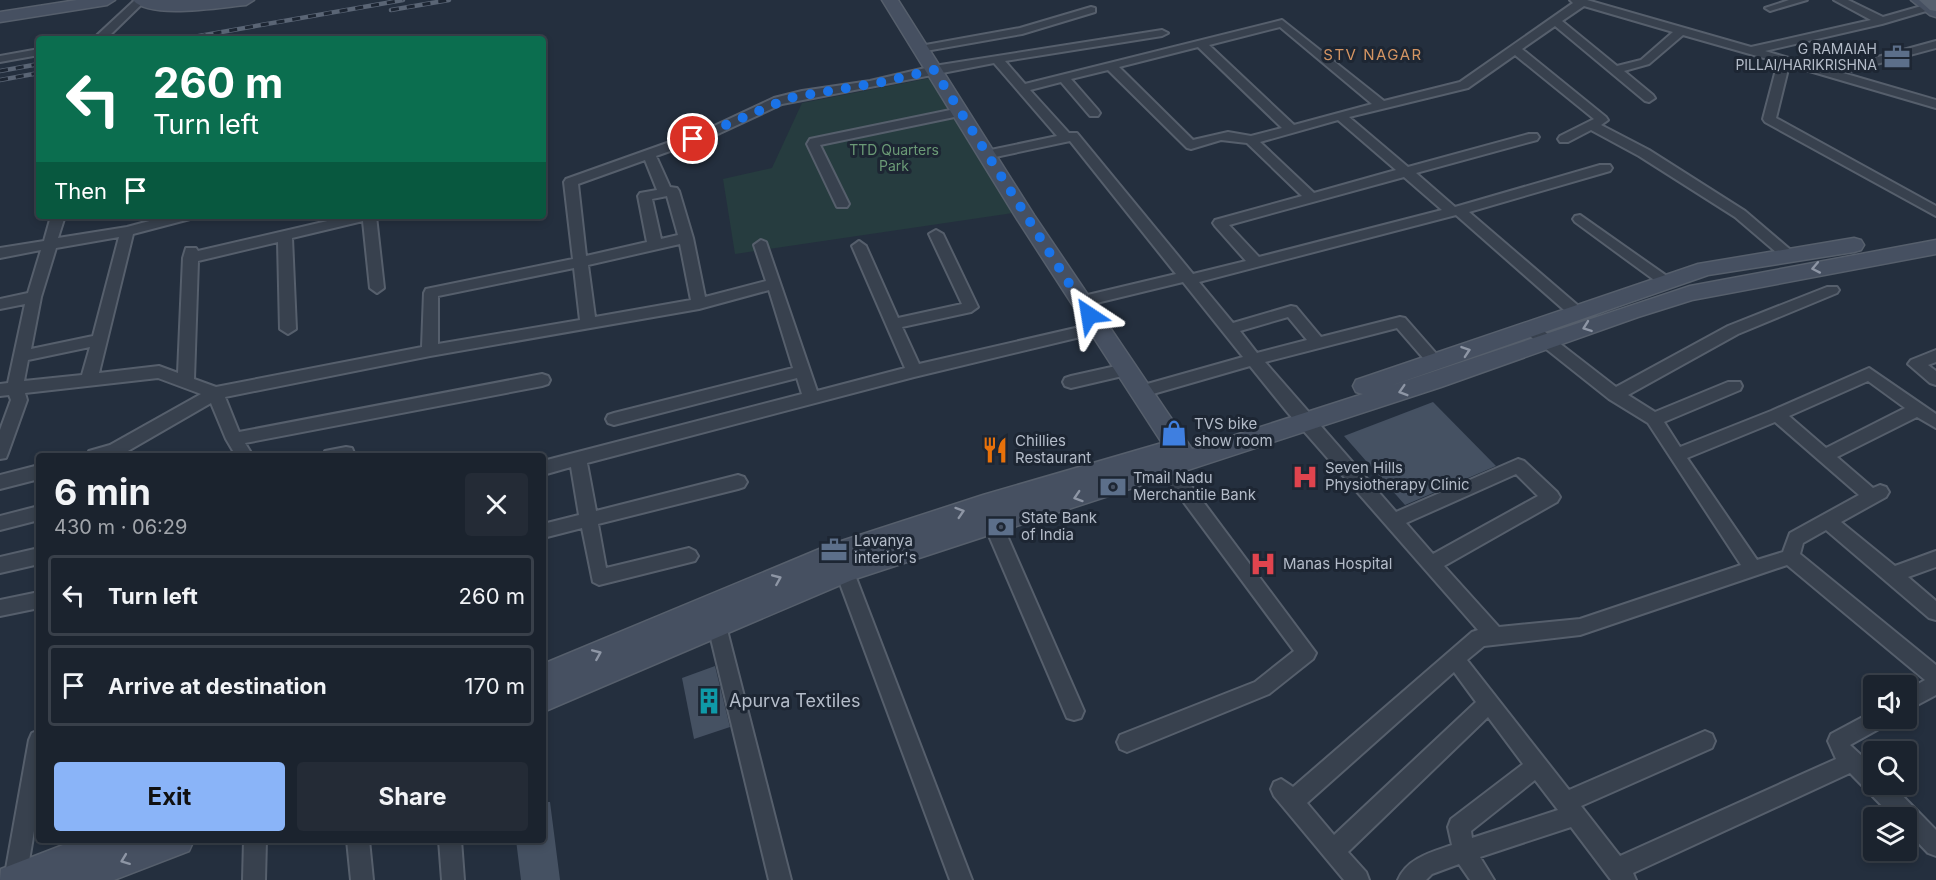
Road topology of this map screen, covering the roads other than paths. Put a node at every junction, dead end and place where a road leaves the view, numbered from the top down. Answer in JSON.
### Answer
{"nodes":[{"id":1,"x":107,"y":0,"type":"edge"},
{"id":2,"x":141,"y":0,"type":"edge"},
{"id":3,"x":246,"y":0,"type":"edge"},
{"id":4,"x":890,"y":0,"type":"edge"},
{"id":5,"x":1786,"y":0,"type":"edge"},
{"id":6,"x":1802,"y":0,"type":"edge"},
{"id":7,"x":1839,"y":0,"type":"edge"},
{"id":8,"x":1578,"y":1,"type":"edge"},
{"id":9,"x":1929,"y":5,"type":"edge"},
{"id":10,"x":1091,"y":10,"type":"dead end"},
{"id":11,"x":0,"y":17,"type":"edge"},
{"id":12,"x":1555,"y":21,"type":"junction"},
{"id":13,"x":1882,"y":21,"type":"junction"},
{"id":14,"x":1680,"y":31,"type":"junction"},
{"id":15,"x":1162,"y":33,"type":"dead end"},
{"id":16,"x":102,"y":36,"type":"edge"},
{"id":17,"x":1049,"y":37,"type":"junction"},
{"id":18,"x":1200,"y":43,"type":"junction"},
{"id":19,"x":1936,"y":44,"type":"edge"},
{"id":20,"x":921,"y":49,"type":"junction"},
{"id":21,"x":1515,"y":49,"type":"junction"},
{"id":22,"x":1749,"y":51,"type":"junction"},
{"id":23,"x":36,"y":52,"type":"edge"},
{"id":24,"x":0,"y":58,"type":"edge"},
{"id":25,"x":996,"y":59,"type":"junction"},
{"id":26,"x":1784,"y":61,"type":"junction"},
{"id":27,"x":1112,"y":66,"type":"junction"},
{"id":28,"x":934,"y":70,"type":"junction"},
{"id":29,"x":1616,"y":70,"type":"junction"},
{"id":30,"x":1827,"y":74,"type":"junction"},
{"id":31,"x":1064,"y":78,"type":"junction"},
{"id":32,"x":1022,"y":88,"type":"junction"},
{"id":33,"x":1650,"y":98,"type":"dead end"},
{"id":34,"x":1936,"y":104,"type":"edge"},
{"id":35,"x":1382,"y":106,"type":"junction"},
{"id":36,"x":960,"y":112,"type":"junction"},
{"id":37,"x":1094,"y":113,"type":"dead end"},
{"id":38,"x":1340,"y":116,"type":"junction"},
{"id":39,"x":1591,"y":125,"type":"junction"},
{"id":40,"x":1291,"y":129,"type":"junction"},
{"id":41,"x":1533,"y":137,"type":"dead end"},
{"id":42,"x":1066,"y":138,"type":"junction"},
{"id":43,"x":1564,"y":139,"type":"dead end"},
{"id":44,"x":1251,"y":140,"type":"junction"},
{"id":45,"x":649,"y":155,"type":"junction"},
{"id":46,"x":986,"y":155,"type":"junction"},
{"id":47,"x":1605,"y":168,"type":"dead end"},
{"id":48,"x":1405,"y":172,"type":"junction"},
{"id":49,"x":665,"y":192,"type":"junction"},
{"id":50,"x":1311,"y":198,"type":"junction"},
{"id":51,"x":842,"y":204,"type":"dead end"},
{"id":52,"x":1455,"y":211,"type":"junction"},
{"id":53,"x":1936,"y":212,"type":"edge"},
{"id":54,"x":57,"y":219,"type":"edge"},
{"id":55,"x":173,"y":219,"type":"edge"},
{"id":56,"x":356,"y":219,"type":"edge"},
{"id":57,"x":368,"y":219,"type":"edge"},
{"id":58,"x":1580,"y":219,"type":"dead end"},
{"id":59,"x":127,"y":231,"type":"junction"},
{"id":60,"x":1936,"y":232,"type":"edge"},
{"id":61,"x":936,"y":234,"type":"dead end"},
{"id":62,"x":285,"y":236,"type":"junction"},
{"id":63,"x":686,"y":238,"type":"junction"},
{"id":64,"x":655,"y":245,"type":"junction"},
{"id":65,"x":761,"y":245,"type":"dead end"},
{"id":66,"x":49,"y":246,"type":"junction"},
{"id":67,"x":859,"y":246,"type":"dead end"},
{"id":68,"x":1936,"y":247,"type":"edge"},
{"id":69,"x":0,"y":253,"type":"edge"},
{"id":70,"x":1788,"y":255,"type":"junction"},
{"id":71,"x":580,"y":262,"type":"junction"},
{"id":72,"x":1256,"y":263,"type":"junction"},
{"id":73,"x":1188,"y":278,"type":"junction"},
{"id":74,"x":1666,"y":282,"type":"junction"},
{"id":75,"x":774,"y":284,"type":"junction"},
{"id":76,"x":377,"y":288,"type":"dead end"},
{"id":77,"x":1832,"y":290,"type":"dead end"},
{"id":78,"x":34,"y":297,"type":"junction"},
{"id":79,"x":1080,"y":302,"type":"junction"},
{"id":80,"x":0,"y":304,"type":"edge"},
{"id":81,"x":699,"y":304,"type":"junction"},
{"id":82,"x":1577,"y":313,"type":"junction"},
{"id":83,"x":588,"y":323,"type":"junction"},
{"id":84,"x":893,"y":324,"type":"junction"},
{"id":85,"x":1097,"y":328,"type":"junction"},
{"id":86,"x":288,"y":329,"type":"dead end"},
{"id":87,"x":1230,"y":329,"type":"junction"},
{"id":88,"x":1539,"y":335,"type":"junction"},
{"id":89,"x":99,"y":340,"type":"junction"},
{"id":90,"x":1318,"y":343,"type":"junction"},
{"id":91,"x":430,"y":351,"type":"junction"},
{"id":92,"x":22,"y":356,"type":"junction"},
{"id":93,"x":1936,"y":356,"type":"edge"},
{"id":94,"x":1254,"y":359,"type":"junction"},
{"id":95,"x":1435,"y":362,"type":"junction"},
{"id":96,"x":1125,"y":370,"type":"junction"},
{"id":97,"x":802,"y":371,"type":"junction"},
{"id":98,"x":914,"y":371,"type":"junction"},
{"id":99,"x":1936,"y":379,"type":"edge"},
{"id":100,"x":89,"y":380,"type":"junction"},
{"id":101,"x":542,"y":380,"type":"dead end"},
{"id":102,"x":186,"y":381,"type":"junction"},
{"id":103,"x":1071,"y":382,"type":"dead end"},
{"id":104,"x":1734,"y":386,"type":"dead end"},
{"id":105,"x":8,"y":388,"type":"edge"},
{"id":106,"x":1139,"y":392,"type":"junction"},
{"id":107,"x":215,"y":393,"type":"junction"},
{"id":108,"x":1615,"y":395,"type":"junction"},
{"id":109,"x":811,"y":398,"type":"junction"},
{"id":110,"x":1918,"y":409,"type":"junction"},
{"id":111,"x":1299,"y":415,"type":"junction"},
{"id":112,"x":1777,"y":415,"type":"junction"},
{"id":113,"x":614,"y":419,"type":"dead end"},
{"id":114,"x":1654,"y":419,"type":"junction"},
{"id":115,"x":1936,"y":422,"type":"edge"},
{"id":116,"x":234,"y":439,"type":"junction"},
{"id":117,"x":0,"y":453,"type":"edge"},
{"id":118,"x":105,"y":453,"type":"edge"},
{"id":119,"x":243,"y":453,"type":"edge"},
{"id":120,"x":1676,"y":455,"type":"junction"},
{"id":121,"x":1825,"y":456,"type":"junction"},
{"id":122,"x":1173,"y":457,"type":"junction"},
{"id":123,"x":578,"y":459,"type":"junction"},
{"id":124,"x":546,"y":467,"type":"edge"},
{"id":125,"x":36,"y":472,"type":"edge"},
{"id":126,"x":0,"y":482,"type":"edge"},
{"id":127,"x":738,"y":482,"type":"dead end"},
{"id":128,"x":36,"y":514,"type":"edge"},
{"id":129,"x":588,"y":518,"type":"junction"},
{"id":130,"x":1827,"y":520,"type":"junction"},
{"id":131,"x":1393,"y":521,"type":"junction"},
{"id":132,"x":0,"y":523,"type":"edge"},
{"id":133,"x":993,"y":524,"type":"junction"},
{"id":134,"x":546,"y":530,"type":"edge"},
{"id":135,"x":689,"y":556,"type":"dead end"},
{"id":136,"x":36,"y":557,"type":"edge"},
{"id":137,"x":1790,"y":557,"type":"junction"},
{"id":138,"x":1936,"y":559,"type":"edge"},
{"id":139,"x":841,"y":562,"type":"junction"},
{"id":140,"x":1431,"y":564,"type":"junction"},
{"id":141,"x":0,"y":565,"type":"edge"},
{"id":142,"x":1753,"y":568,"type":"junction"},
{"id":143,"x":1892,"y":575,"type":"junction"},
{"id":144,"x":36,"y":601,"type":"edge"},
{"id":145,"x":0,"y":608,"type":"edge"},
{"id":146,"x":1936,"y":612,"type":"edge"},
{"id":147,"x":717,"y":626,"type":"junction"},
{"id":148,"x":1496,"y":637,"type":"junction"},
{"id":149,"x":1455,"y":659,"type":"junction"},
{"id":150,"x":546,"y":676,"type":"edge"},
{"id":151,"x":1936,"y":677,"type":"edge"},
{"id":152,"x":1936,"y":684,"type":"edge"},
{"id":153,"x":1917,"y":695,"type":"edge"},
{"id":154,"x":546,"y":698,"type":"edge"},
{"id":155,"x":1490,"y":702,"type":"junction"},
{"id":156,"x":1074,"y":711,"type":"dead end"},
{"id":157,"x":1863,"y":727,"type":"edge"},
{"id":158,"x":1705,"y":741,"type":"dead end"},
{"id":159,"x":1127,"y":742,"type":"dead end"},
{"id":160,"x":36,"y":756,"type":"edge"},
{"id":161,"x":1853,"y":761,"type":"junction"},
{"id":162,"x":1538,"y":765,"type":"junction"},
{"id":163,"x":1863,"y":771,"type":"edge"},
{"id":164,"x":1887,"y":795,"type":"edge"},
{"id":165,"x":1571,"y":809,"type":"junction"},
{"id":166,"x":110,"y":843,"type":"edge"},
{"id":167,"x":170,"y":843,"type":"edge"},
{"id":168,"x":255,"y":843,"type":"edge"},
{"id":169,"x":358,"y":843,"type":"edge"},
{"id":170,"x":450,"y":843,"type":"edge"},
{"id":171,"x":1936,"y":845,"type":"edge"},
{"id":172,"x":1334,"y":850,"type":"junction"},
{"id":173,"x":1464,"y":851,"type":"junction"},
{"id":174,"x":1423,"y":875,"type":"edge"},
{"id":175,"x":1621,"y":875,"type":"edge"},
{"id":176,"x":13,"y":879,"type":"edge"},
{"id":177,"x":72,"y":880,"type":"edge"},
{"id":178,"x":254,"y":880,"type":"edge"},
{"id":179,"x":362,"y":880,"type":"edge"},
{"id":180,"x":453,"y":880,"type":"edge"},
{"id":181,"x":780,"y":880,"type":"edge"},
{"id":182,"x":961,"y":880,"type":"edge"},
{"id":183,"x":1358,"y":880,"type":"edge"},
{"id":184,"x":1483,"y":880,"type":"edge"}],
"edges":[{"from":1,"to":11,"type":"street"},
{"from":2,"to":3,"type":"street"},
{"from":2,"to":16,"type":"street"},
{"from":4,"to":20,"type":"street"},
{"from":5,"to":6,"type":"street"},
{"from":7,"to":13,"type":"street"},
{"from":8,"to":12,"type":"street"},
{"from":8,"to":14,"type":"street"},
{"from":9,"to":13,"type":"street"},
{"from":10,"to":17,"type":"street"},
{"from":12,"to":21,"type":"street"},
{"from":12,"to":29,"type":"street"},
{"from":13,"to":22,"type":"street"},
{"from":14,"to":22,"type":"street"},
{"from":14,"to":29,"type":"street"},
{"from":15,"to":17,"type":"street"},
{"from":17,"to":20,"type":"street"},
{"from":17,"to":25,"type":"street"},
{"from":18,"to":27,"type":"street"},
{"from":18,"to":35,"type":"street"},
{"from":18,"to":40,"type":"street"},
{"from":19,"to":30,"type":"street"},
{"from":20,"to":28,"type":"street"},
{"from":21,"to":35,"type":"street"},
{"from":21,"to":39,"type":"street"},
{"from":22,"to":26,"type":"street"},
{"from":23,"to":24,"type":"street"},
{"from":25,"to":28,"type":"street"},
{"from":25,"to":32,"type":"street"},
{"from":26,"to":30,"type":"street"},
{"from":26,"to":53,"type":"street"},
{"from":27,"to":31,"type":"street"},
{"from":27,"to":44,"type":"street"},
{"from":28,"to":36,"type":"street"},
{"from":28,"to":45,"type":"street"},
{"from":29,"to":33,"type":"street"},
{"from":30,"to":34,"type":"street"},
{"from":31,"to":32,"type":"street"},
{"from":31,"to":37,"type":"street"},
{"from":32,"to":42,"type":"street"},
{"from":35,"to":38,"type":"street"},
{"from":36,"to":46,"type":"street"},
{"from":36,"to":51,"type":"street"},
{"from":38,"to":40,"type":"street"},
{"from":38,"to":48,"type":"street"},
{"from":39,"to":43,"type":"street"},
{"from":39,"to":70,"type":"street"},
{"from":40,"to":44,"type":"street"},
{"from":41,"to":48,"type":"street"},
{"from":42,"to":46,"type":"street"},
{"from":42,"to":73,"type":"street"},
{"from":44,"to":50,"type":"street"},
{"from":45,"to":49,"type":"street"},
{"from":45,"to":71,"type":"street"},
{"from":46,"to":79,"type":"street"},
{"from":47,"to":52,"type":"street"},
{"from":48,"to":50,"type":"street"},
{"from":48,"to":52,"type":"street"},
{"from":49,"to":63,"type":"street"},
{"from":49,"to":64,"type":"street"},
{"from":50,"to":72,"type":"street"},
{"from":52,"to":72,"type":"street"},
{"from":52,"to":82,"type":"street"},
{"from":54,"to":66,"type":"street"},
{"from":55,"to":59,"type":"street"},
{"from":56,"to":62,"type":"street"},
{"from":57,"to":76,"type":"street"},
{"from":58,"to":74,"type":"street"},
{"from":59,"to":66,"type":"street"},
{"from":59,"to":89,"type":"street"},
{"from":60,"to":70,"type":"street"},
{"from":61,"to":84,"type":"street"},
{"from":62,"to":86,"type":"street"},
{"from":62,"to":102,"type":"street"},
{"from":63,"to":64,"type":"street"},
{"from":63,"to":81,"type":"street"},
{"from":64,"to":71,"type":"street"},
{"from":65,"to":75,"type":"street"},
{"from":66,"to":69,"type":"street"},
{"from":66,"to":78,"type":"street"},
{"from":67,"to":84,"type":"street"},
{"from":68,"to":88,"type":"street","one_way":true},
{"from":70,"to":74,"type":"street"},
{"from":71,"to":83,"type":"street"},
{"from":71,"to":91,"type":"street"},
{"from":72,"to":73,"type":"street"},
{"from":73,"to":79,"type":"street"},
{"from":73,"to":87,"type":"street"},
{"from":74,"to":82,"type":"street"},
{"from":75,"to":81,"type":"street"},
{"from":75,"to":97,"type":"street"},
{"from":77,"to":108,"type":"street"},
{"from":78,"to":80,"type":"street"},
{"from":78,"to":92,"type":"street"},
{"from":79,"to":85,"type":"street"},
{"from":81,"to":83,"type":"street"},
{"from":82,"to":88,"type":"street"},
{"from":83,"to":91,"type":"street"},
{"from":84,"to":98,"type":"street"},
{"from":85,"to":96,"type":"street"},
{"from":85,"to":98,"type":"street"},
{"from":87,"to":90,"type":"street"},
{"from":87,"to":94,"type":"street"},
{"from":95,"to":88,"type":"street","one_way":true},
{"from":88,"to":108,"type":"street"},
{"from":88,"to":111,"type":"street","one_way":true},
{"from":89,"to":92,"type":"street"},
{"from":89,"to":100,"type":"street"},
{"from":90,"to":94,"type":"street"},
{"from":90,"to":95,"type":"street"},
{"from":91,"to":107,"type":"street"},
{"from":92,"to":105,"type":"street"},
{"from":93,"to":99,"type":"street"},
{"from":94,"to":106,"type":"street"},
{"from":94,"to":111,"type":"street"},
{"from":95,"to":111,"type":"street"},
{"from":96,"to":103,"type":"street"},
{"from":96,"to":106,"type":"street"},
{"from":97,"to":109,"type":"street"},
{"from":97,"to":113,"type":"street"},
{"from":98,"to":109,"type":"street"},
{"from":100,"to":102,"type":"street"},
{"from":100,"to":105,"type":"street"},
{"from":101,"to":116,"type":"street"},
{"from":102,"to":107,"type":"street"},
{"from":104,"to":114,"type":"street"},
{"from":105,"to":117,"type":"street"},
{"from":106,"to":122,"type":"street"},
{"from":107,"to":116,"type":"street"},
{"from":107,"to":118,"type":"street"},
{"from":108,"to":114,"type":"street"},
{"from":109,"to":123,"type":"street"},
{"from":110,"to":112,"type":"street"},
{"from":110,"to":115,"type":"street"},
{"from":110,"to":121,"type":"street"},
{"from":111,"to":122,"type":"street"},
{"from":111,"to":131,"type":"street"},
{"from":112,"to":120,"type":"street"},
{"from":112,"to":121,"type":"street"},
{"from":114,"to":120,"type":"street"},
{"from":116,"to":119,"type":"street"},
{"from":120,"to":142,"type":"street"},
{"from":121,"to":130,"type":"street"},
{"from":122,"to":133,"type":"street","one_way":true},
{"from":139,"to":122,"type":"street","one_way":true},
{"from":122,"to":159,"type":"street"},
{"from":123,"to":124,"type":"street"},
{"from":123,"to":129,"type":"street"},
{"from":125,"to":126,"type":"street"},
{"from":127,"to":129,"type":"street"},
{"from":128,"to":132,"type":"street"},
{"from":129,"to":134,"type":"street"},
{"from":129,"to":135,"type":"street"},
{"from":130,"to":137,"type":"street"},
{"from":130,"to":143,"type":"street"},
{"from":131,"to":140,"type":"street"},
{"from":131,"to":140,"type":"street"},
{"from":133,"to":139,"type":"street"},
{"from":133,"to":156,"type":"street"},
{"from":136,"to":141,"type":"street"},
{"from":137,"to":142,"type":"street"},
{"from":137,"to":151,"type":"street"},
{"from":138,"to":143,"type":"street"},
{"from":139,"to":147,"type":"street"},
{"from":150,"to":139,"type":"street","one_way":true},
{"from":139,"to":182,"type":"street"},
{"from":140,"to":148,"type":"street"},
{"from":142,"to":148,"type":"street"},
{"from":143,"to":146,"type":"street"},
{"from":144,"to":145,"type":"street"},
{"from":147,"to":154,"type":"street"},
{"from":147,"to":181,"type":"street"},
{"from":148,"to":149,"type":"street"},
{"from":149,"to":155,"type":"street"},
{"from":149,"to":172,"type":"street"},
{"from":152,"to":153,"type":"street"},
{"from":155,"to":162,"type":"street"},
{"from":155,"to":172,"type":"street"},
{"from":157,"to":161,"type":"street"},
{"from":158,"to":165,"type":"street"},
{"from":160,"to":176,"type":"street"},
{"from":161,"to":163,"type":"street"},
{"from":161,"to":175,"type":"street"},
{"from":162,"to":165,"type":"street"},
{"from":162,"to":173,"type":"street"},
{"from":164,"to":171,"type":"street"},
{"from":165,"to":173,"type":"street"},
{"from":165,"to":175,"type":"street"},
{"from":166,"to":176,"type":"street"},
{"from":167,"to":177,"type":"street","one_way":true},
{"from":168,"to":178,"type":"street"},
{"from":169,"to":179,"type":"street"},
{"from":170,"to":180,"type":"street"},
{"from":172,"to":183,"type":"street"},
{"from":173,"to":174,"type":"street"},
{"from":173,"to":184,"type":"street"}]}
